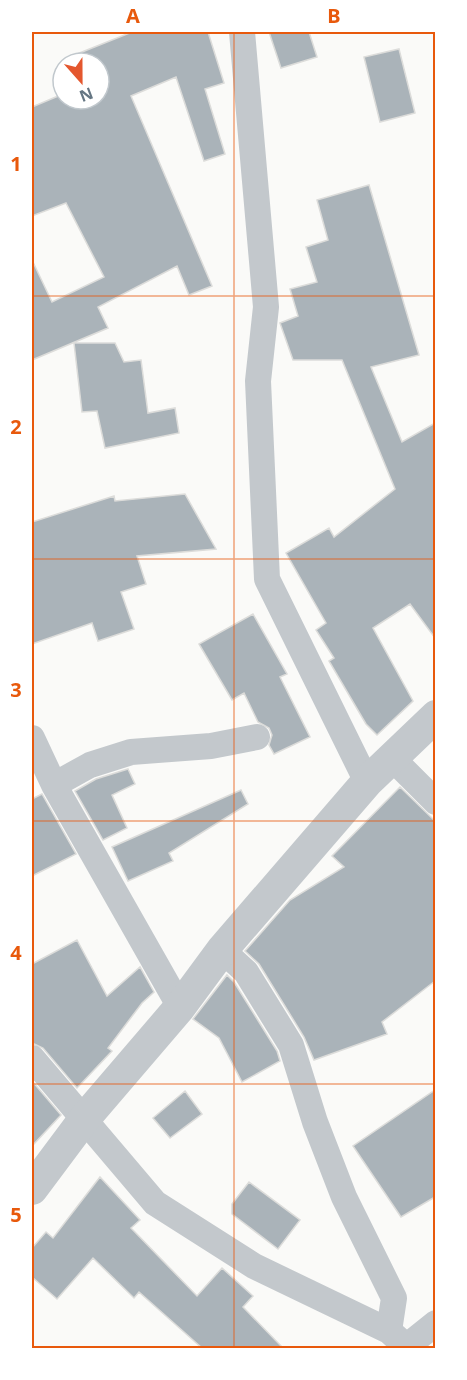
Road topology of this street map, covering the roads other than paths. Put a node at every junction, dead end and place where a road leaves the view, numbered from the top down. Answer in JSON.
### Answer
{"nodes":[{"id":1,"x":242,"y":32,"type":"edge"},
{"id":2,"x":435,"y":716,"type":"edge"},
{"id":3,"x":257,"y":737,"type":"dead end"},
{"id":4,"x":32,"y":738,"type":"edge"},
{"id":5,"x":392,"y":758,"type":"junction"},
{"id":6,"x":367,"y":782,"type":"junction"},
{"id":7,"x":54,"y":784,"type":"junction"},
{"id":8,"x":435,"y":802,"type":"edge"},
{"id":9,"x":222,"y":950,"type":"junction"},
{"id":10,"x":180,"y":1007,"type":"junction"},
{"id":11,"x":32,"y":1058,"type":"edge"},
{"id":12,"x":85,"y":1118,"type":"junction"},
{"id":13,"x":32,"y":1189,"type":"edge"},
{"id":14,"x":435,"y":1323,"type":"edge"},
{"id":15,"x":401,"y":1342,"type":"edge"}],
"edges":[{"from":1,"to":6,"type":"street"},
{"from":2,"to":5,"type":"street"},
{"from":3,"to":7,"type":"street"},
{"from":4,"to":7,"type":"street"},
{"from":5,"to":6,"type":"street"},
{"from":5,"to":8,"type":"street"},
{"from":6,"to":9,"type":"street"},
{"from":7,"to":10,"type":"street"},
{"from":9,"to":10,"type":"street"},
{"from":9,"to":15,"type":"street"},
{"from":10,"to":12,"type":"street"},
{"from":11,"to":12,"type":"street"},
{"from":12,"to":13,"type":"street"},
{"from":12,"to":15,"type":"street"},
{"from":14,"to":15,"type":"street"}]}
